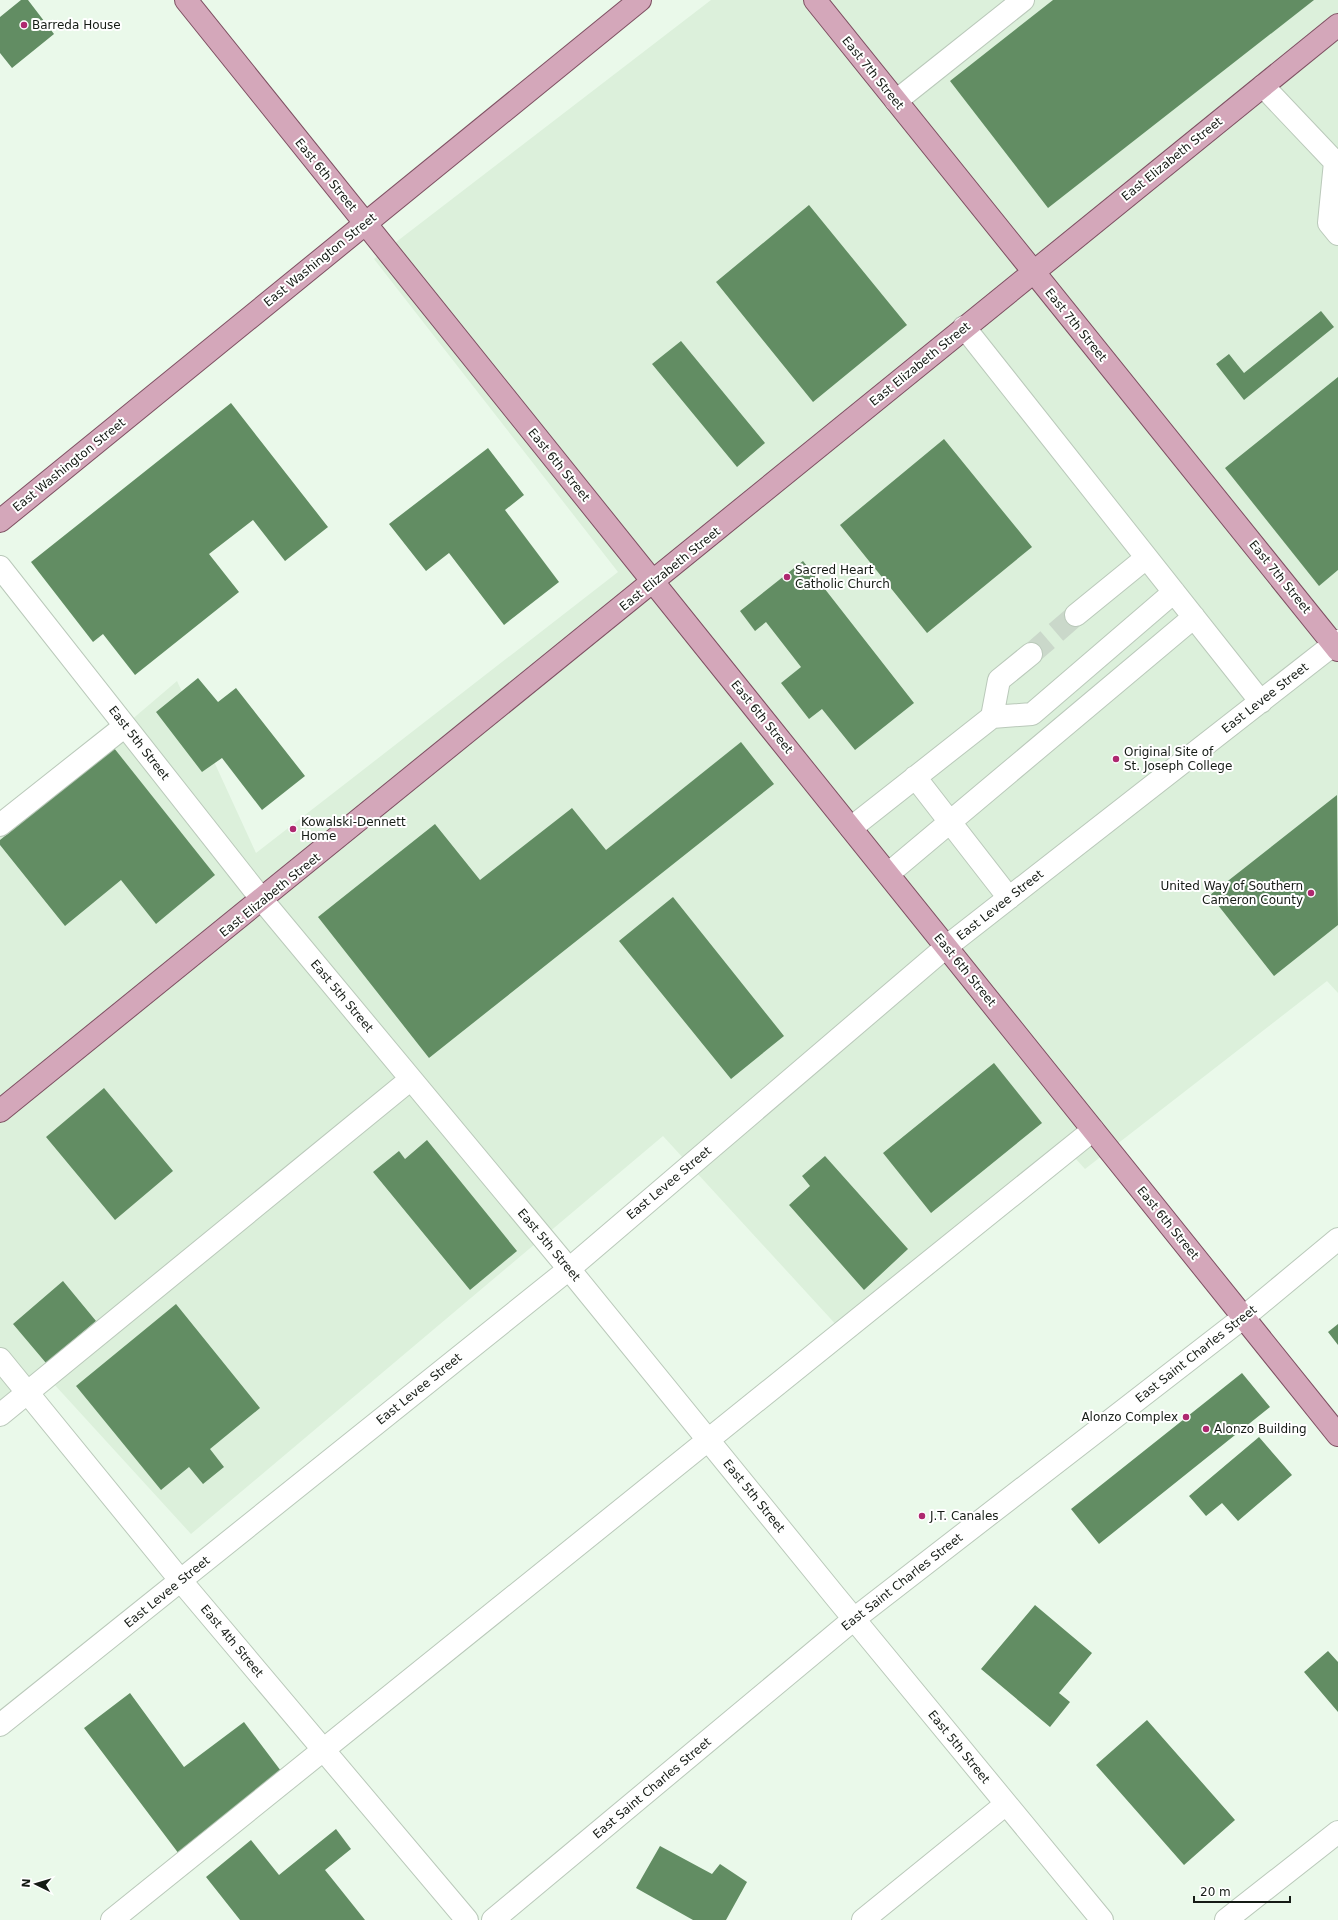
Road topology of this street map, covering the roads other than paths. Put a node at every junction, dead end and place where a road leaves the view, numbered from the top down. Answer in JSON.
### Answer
{"nodes":[{"id":1,"x":186,"y":0,"type":"edge"},
{"id":2,"x":640,"y":0,"type":"edge"},
{"id":3,"x":815,"y":0,"type":"edge"},
{"id":4,"x":1022,"y":0,"type":"edge"},
{"id":5,"x":1338,"y":25,"type":"edge"},
{"id":6,"x":1263,"y":86,"type":"junction"},
{"id":7,"x":896,"y":101,"type":"junction"},
{"id":8,"x":1337,"y":164,"type":"edge"},
{"id":9,"x":365,"y":223,"type":"junction"},
{"id":10,"x":1338,"y":234,"type":"edge"},
{"id":11,"x":1033,"y":271,"type":"junction"},
{"id":12,"x":964,"y":328,"type":"junction"},
{"id":13,"x":0,"y":521,"type":"edge"},
{"id":14,"x":1146,"y":558,"type":"junction"},
{"id":15,"x":0,"y":567,"type":"edge"},
{"id":16,"x":654,"y":583,"type":"junction"},
{"id":17,"x":1174,"y":592,"type":"junction"},
{"id":18,"x":1076,"y":615,"type":"tunnel mouth"},
{"id":19,"x":1194,"y":617,"type":"junction"},
{"id":20,"x":1337,"y":645,"type":"edge"},
{"id":21,"x":1031,"y":654,"type":"tunnel mouth"},
{"id":22,"x":1261,"y":702,"type":"junction"},
{"id":23,"x":992,"y":717,"type":"junction"},
{"id":24,"x":125,"y":726,"type":"junction"},
{"id":25,"x":915,"y":777,"type":"junction"},
{"id":26,"x":951,"y":822,"type":"junction"},
{"id":27,"x":0,"y":825,"type":"edge"},
{"id":28,"x":851,"y":828,"type":"junction"},
{"id":29,"x":888,"y":874,"type":"junction"},
{"id":30,"x":1009,"y":898,"type":"junction"},
{"id":31,"x":263,"y":901,"type":"junction"},
{"id":32,"x":946,"y":946,"type":"junction"},
{"id":33,"x":411,"y":1079,"type":"junction"},
{"id":34,"x":0,"y":1111,"type":"edge"},
{"id":35,"x":1093,"y":1130,"type":"junction"},
{"id":36,"x":1338,"y":1239,"type":"edge"},
{"id":37,"x":569,"y":1268,"type":"junction"},
{"id":38,"x":1244,"y":1317,"type":"junction"},
{"id":39,"x":0,"y":1359,"type":"edge"},
{"id":40,"x":28,"y":1393,"type":"junction"},
{"id":41,"x":0,"y":1415,"type":"edge"},
{"id":42,"x":1338,"y":1435,"type":"edge"},
{"id":43,"x":708,"y":1440,"type":"junction"},
{"id":44,"x":181,"y":1581,"type":"junction"},
{"id":45,"x":854,"y":1619,"type":"junction"},
{"id":46,"x":0,"y":1725,"type":"edge"},
{"id":47,"x":324,"y":1750,"type":"junction"},
{"id":48,"x":1006,"y":1804,"type":"junction"},
{"id":49,"x":1338,"y":1832,"type":"edge"},
{"id":50,"x":112,"y":1920,"type":"edge"},
{"id":51,"x":467,"y":1920,"type":"edge"},
{"id":52,"x":493,"y":1920,"type":"edge"},
{"id":53,"x":863,"y":1920,"type":"edge"},
{"id":54,"x":1102,"y":1920,"type":"edge"},
{"id":55,"x":1226,"y":1920,"type":"edge"}],
"edges":[{"from":1,"to":9,"type":"main road","name":"East 6th Street"},
{"from":2,"to":9,"type":"main road","name":"East Washington Street"},
{"from":3,"to":7,"type":"main road","name":"East 7th Street"},
{"from":4,"to":7,"type":"street"},
{"from":5,"to":6,"type":"main road","name":"East Elizabeth Street"},
{"from":6,"to":8,"type":"street"},
{"from":6,"to":11,"type":"main road","name":"East Elizabeth Street"},
{"from":7,"to":11,"type":"main road","name":"East 7th Street"},
{"from":8,"to":10,"type":"street"},
{"from":9,"to":13,"type":"main road","name":"East Washington Street"},
{"from":9,"to":16,"type":"main road","name":"East 6th Street"},
{"from":11,"to":12,"type":"main road","name":"East Elizabeth Street"},
{"from":11,"to":20,"type":"main road","name":"East 7th Street"},
{"from":12,"to":14,"type":"street"},
{"from":12,"to":16,"type":"main road","name":"East Elizabeth Street"},
{"from":14,"to":17,"type":"street"},
{"from":14,"to":18,"type":"street"},
{"from":15,"to":24,"type":"street","name":"East 5th Street"},
{"from":16,"to":28,"type":"main road","name":"East 6th Street"},
{"from":16,"to":31,"type":"main road","name":"East Elizabeth Street"},
{"from":17,"to":19,"type":"street"},
{"from":17,"to":23,"type":"street"},
{"from":19,"to":22,"type":"street"},
{"from":19,"to":26,"type":"street"},
{"from":20,"to":22,"type":"street","name":"East Levee Street"},
{"from":21,"to":23,"type":"street"},
{"from":22,"to":30,"type":"street","name":"East Levee Street"},
{"from":23,"to":25,"type":"street"},
{"from":24,"to":27,"type":"street"},
{"from":24,"to":31,"type":"street","name":"East 5th Street"},
{"from":25,"to":26,"type":"street"},
{"from":25,"to":28,"type":"street"},
{"from":26,"to":29,"type":"street"},
{"from":26,"to":30,"type":"street"},
{"from":28,"to":29,"type":"main road","name":"East 6th Street"},
{"from":29,"to":32,"type":"main road","name":"East 6th Street"},
{"from":30,"to":32,"type":"street","name":"East Levee Street"},
{"from":31,"to":33,"type":"street","name":"East 5th Street"},
{"from":31,"to":34,"type":"main road","name":"East Elizabeth Street"},
{"from":32,"to":35,"type":"main road","name":"East 6th Street"},
{"from":32,"to":37,"type":"street","name":"East Levee Street"},
{"from":33,"to":37,"type":"street","name":"East 5th Street"},
{"from":33,"to":40,"type":"street"},
{"from":35,"to":38,"type":"main road","name":"East 6th Street"},
{"from":35,"to":43,"type":"street"},
{"from":36,"to":38,"type":"street","name":"East Saint Charles Street"},
{"from":37,"to":43,"type":"street","name":"East 5th Street"},
{"from":37,"to":44,"type":"street","name":"East Levee Street"},
{"from":38,"to":42,"type":"main road","name":"East 6th Street"},
{"from":38,"to":45,"type":"street","name":"East Saint Charles Street"},
{"from":39,"to":40,"type":"street","name":"East 4th Street"},
{"from":40,"to":41,"type":"street"},
{"from":40,"to":44,"type":"street","name":"East 4th Street"},
{"from":43,"to":45,"type":"street","name":"East 5th Street"},
{"from":43,"to":47,"type":"street"},
{"from":44,"to":46,"type":"street","name":"East Levee Street"},
{"from":44,"to":47,"type":"street","name":"East 4th Street"},
{"from":45,"to":48,"type":"street","name":"East 5th Street"},
{"from":45,"to":52,"type":"street","name":"East Saint Charles Street"},
{"from":47,"to":50,"type":"street"},
{"from":47,"to":51,"type":"street","name":"East 4th Street"},
{"from":48,"to":53,"type":"street"},
{"from":48,"to":54,"type":"street","name":"East 5th Street"},
{"from":49,"to":55,"type":"street"}]}
